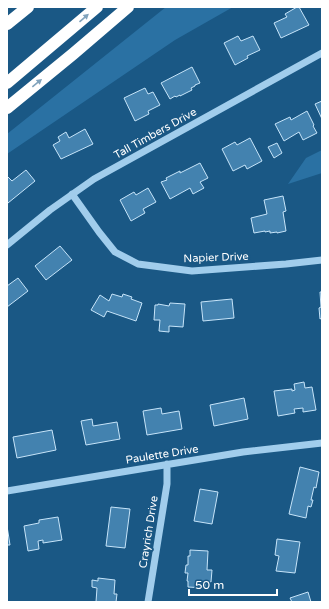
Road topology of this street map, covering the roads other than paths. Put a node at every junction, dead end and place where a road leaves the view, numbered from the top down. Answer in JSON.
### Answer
{"nodes":[{"id":1,"x":28,"y":7,"type":"edge"},
{"id":2,"x":97,"y":7,"type":"edge"},
{"id":3,"x":128,"y":7,"type":"edge"},
{"id":4,"x":7,"y":24,"type":"edge"},
{"id":5,"x":322,"y":53,"type":"edge"},
{"id":6,"x":7,"y":83,"type":"edge"},
{"id":7,"x":7,"y":108,"type":"edge"},
{"id":8,"x":72,"y":194,"type":"junction"},
{"id":9,"x":7,"y":245,"type":"edge"},
{"id":10,"x":322,"y":260,"type":"edge"},
{"id":11,"x":322,"y":443,"type":"edge"},
{"id":12,"x":167,"y":464,"type":"junction"},
{"id":13,"x":7,"y":491,"type":"edge"},
{"id":14,"x":148,"y":602,"type":"edge"}],
"edges":[{"from":1,"to":4,"type":"highway"},
{"from":6,"to":2,"type":"highway","one_way":true},
{"from":7,"to":3,"type":"highway","one_way":true},
{"from":5,"to":8,"type":"street","name":"Tall Timbers Drive"},
{"from":8,"to":9,"type":"street","name":"Tall Timbers Drive"},
{"from":8,"to":10,"type":"street","name":"Napier Drive"},
{"from":11,"to":12,"type":"street","name":"Paulette Drive"},
{"from":12,"to":13,"type":"street","name":"Paulette Drive"},
{"from":12,"to":14,"type":"street","name":"Crayrich Drive"}]}
